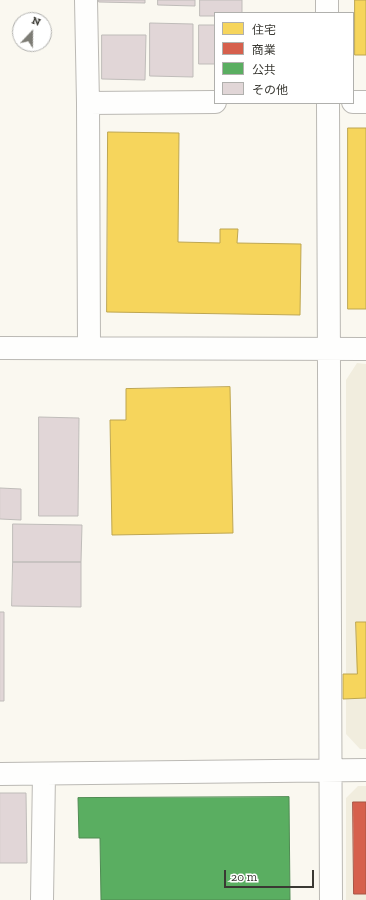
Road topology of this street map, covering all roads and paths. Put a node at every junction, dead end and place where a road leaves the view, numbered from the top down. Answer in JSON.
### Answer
{"nodes":[{"id":1,"x":86,"y":0,"type":"edge"},
{"id":2,"x":327,"y":0,"type":"edge"},
{"id":3,"x":327,"y":12,"type":"edge"},
{"id":4,"x":214,"y":102,"type":"edge"},
{"id":5,"x":354,"y":102,"type":"edge"},
{"id":6,"x":366,"y":102,"type":"edge"},
{"id":7,"x":88,"y":103,"type":"junction"},
{"id":8,"x":328,"y":104,"type":"edge"},
{"id":9,"x":89,"y":347,"type":"junction"},
{"id":10,"x":0,"y":348,"type":"edge"},
{"id":11,"x":328,"y":349,"type":"junction"},
{"id":12,"x":366,"y":349,"type":"edge"},
{"id":13,"x":330,"y":770,"type":"junction"},
{"id":14,"x":366,"y":770,"type":"edge"},
{"id":15,"x":0,"y":774,"type":"edge"},
{"id":16,"x":44,"y":774,"type":"junction"},
{"id":17,"x":42,"y":900,"type":"edge"},
{"id":18,"x":331,"y":900,"type":"edge"}],
"edges":[{"from":1,"to":7,"type":"street"},
{"from":2,"to":3,"type":"street"},
{"from":4,"to":7,"type":"street"},
{"from":5,"to":6,"type":"street"},
{"from":7,"to":9,"type":"street"},
{"from":8,"to":11,"type":"street"},
{"from":9,"to":10,"type":"street"},
{"from":9,"to":11,"type":"street"},
{"from":11,"to":12,"type":"street"},
{"from":11,"to":13,"type":"street"},
{"from":13,"to":14,"type":"street"},
{"from":13,"to":16,"type":"street"},
{"from":13,"to":18,"type":"street"},
{"from":15,"to":16,"type":"street"},
{"from":16,"to":17,"type":"street"}]}
